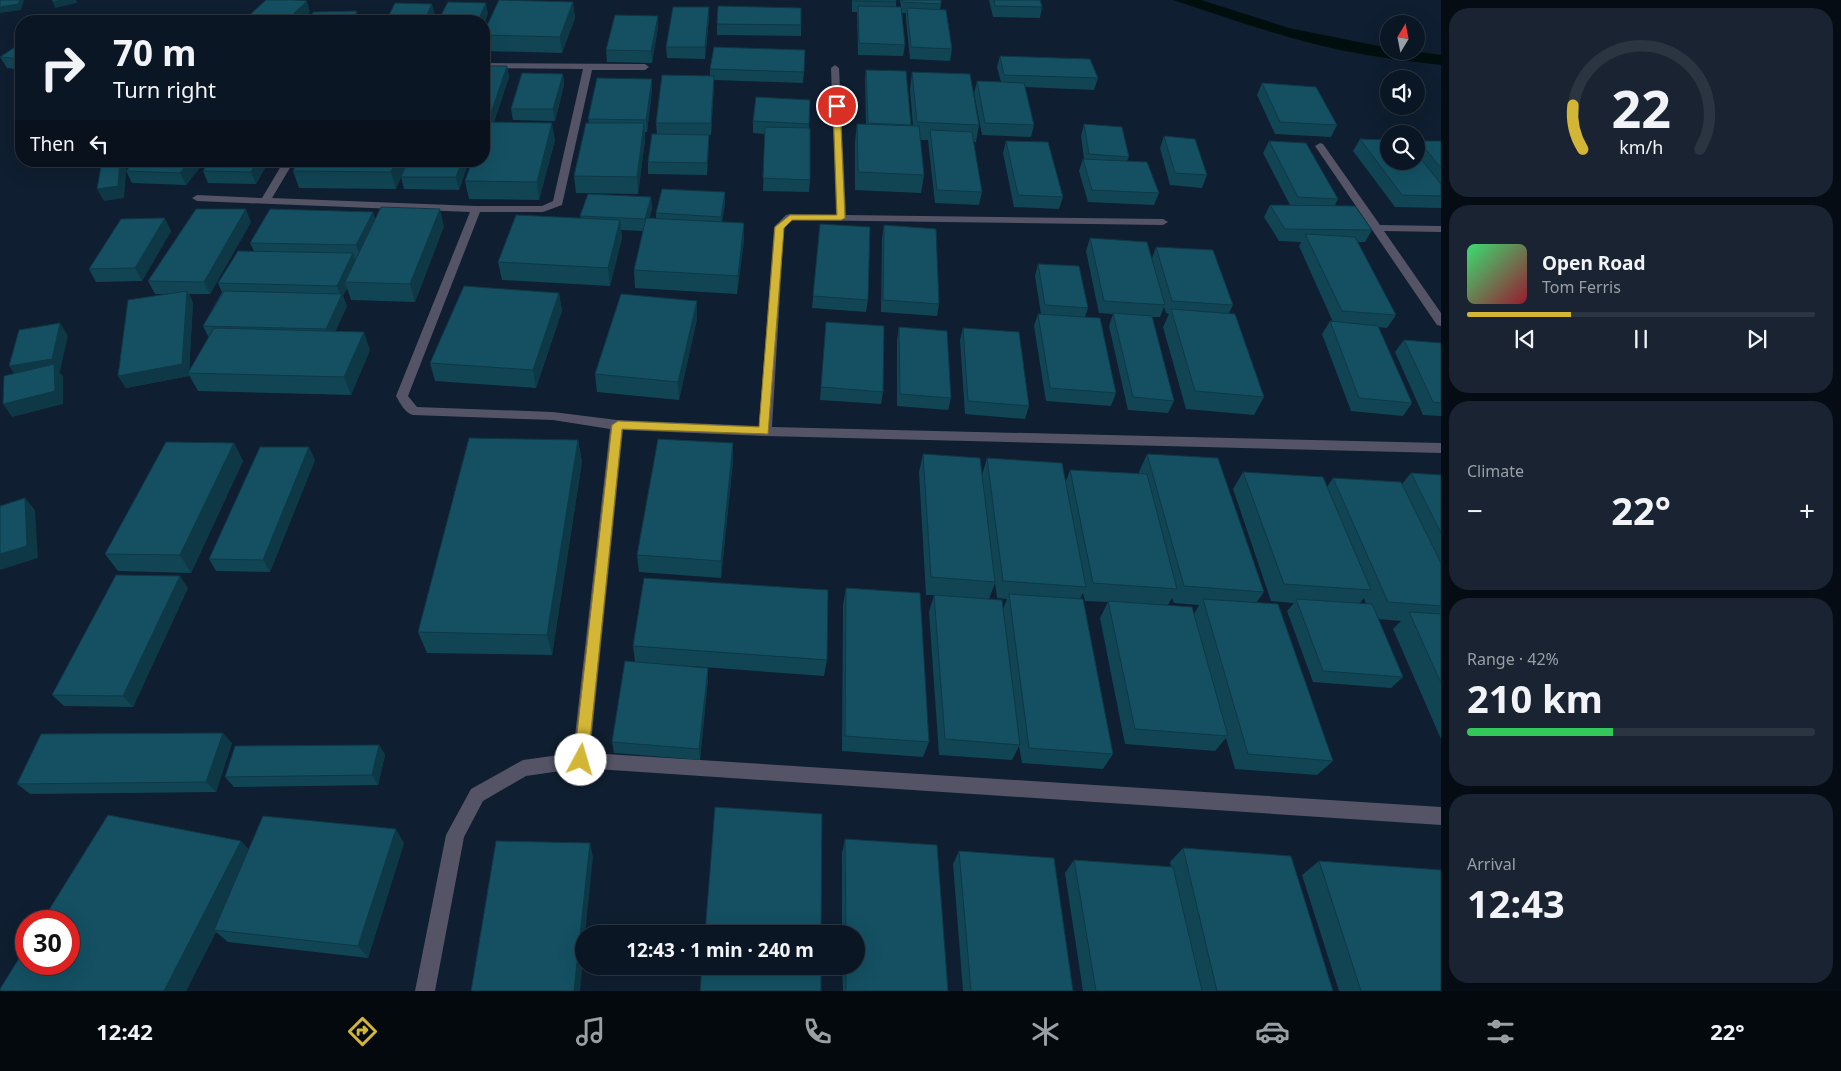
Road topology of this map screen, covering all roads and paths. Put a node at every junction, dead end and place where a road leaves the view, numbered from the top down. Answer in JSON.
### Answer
{"nodes":[{"id":1,"x":490,"y":65,"type":"edge"},
{"id":2,"x":588,"y":67,"type":"junction"},
{"id":3,"x":645,"y":67,"type":"edge"},
{"id":4,"x":835,"y":68,"type":"dead end"},
{"id":5,"x":1320,"y":146,"type":"dead end"},
{"id":6,"x":285,"y":167,"type":"edge"},
{"id":7,"x":197,"y":198,"type":"dead end"},
{"id":8,"x":265,"y":201,"type":"junction"},
{"id":9,"x":476,"y":209,"type":"junction"},
{"id":10,"x":841,"y":218,"type":"junction"},
{"id":11,"x":1163,"y":222,"type":"dead end"},
{"id":12,"x":1377,"y":228,"type":"junction"},
{"id":13,"x":1441,"y":229,"type":"edge"},
{"id":14,"x":1441,"y":322,"type":"edge"},
{"id":15,"x":618,"y":425,"type":"junction"},
{"id":16,"x":764,"y":431,"type":"junction"},
{"id":17,"x":1441,"y":448,"type":"edge"},
{"id":18,"x":581,"y":760,"type":"junction"},
{"id":19,"x":1441,"y":816,"type":"edge"},
{"id":20,"x":425,"y":991,"type":"edge"}],
"edges":[{"from":1,"to":2,"type":"street"},
{"from":2,"to":3,"type":"street"},
{"from":2,"to":9,"type":"street"},
{"from":4,"to":10,"type":"street"},
{"from":5,"to":12,"type":"street"},
{"from":6,"to":8,"type":"street"},
{"from":7,"to":8,"type":"street"},
{"from":8,"to":9,"type":"street"},
{"from":9,"to":15,"type":"street"},
{"from":10,"to":11,"type":"street"},
{"from":10,"to":16,"type":"street"},
{"from":12,"to":13,"type":"street"},
{"from":12,"to":14,"type":"street"},
{"from":15,"to":16,"type":"street"},
{"from":15,"to":18,"type":"street"},
{"from":16,"to":17,"type":"street"},
{"from":18,"to":19,"type":"street"},
{"from":18,"to":20,"type":"street"}]}
